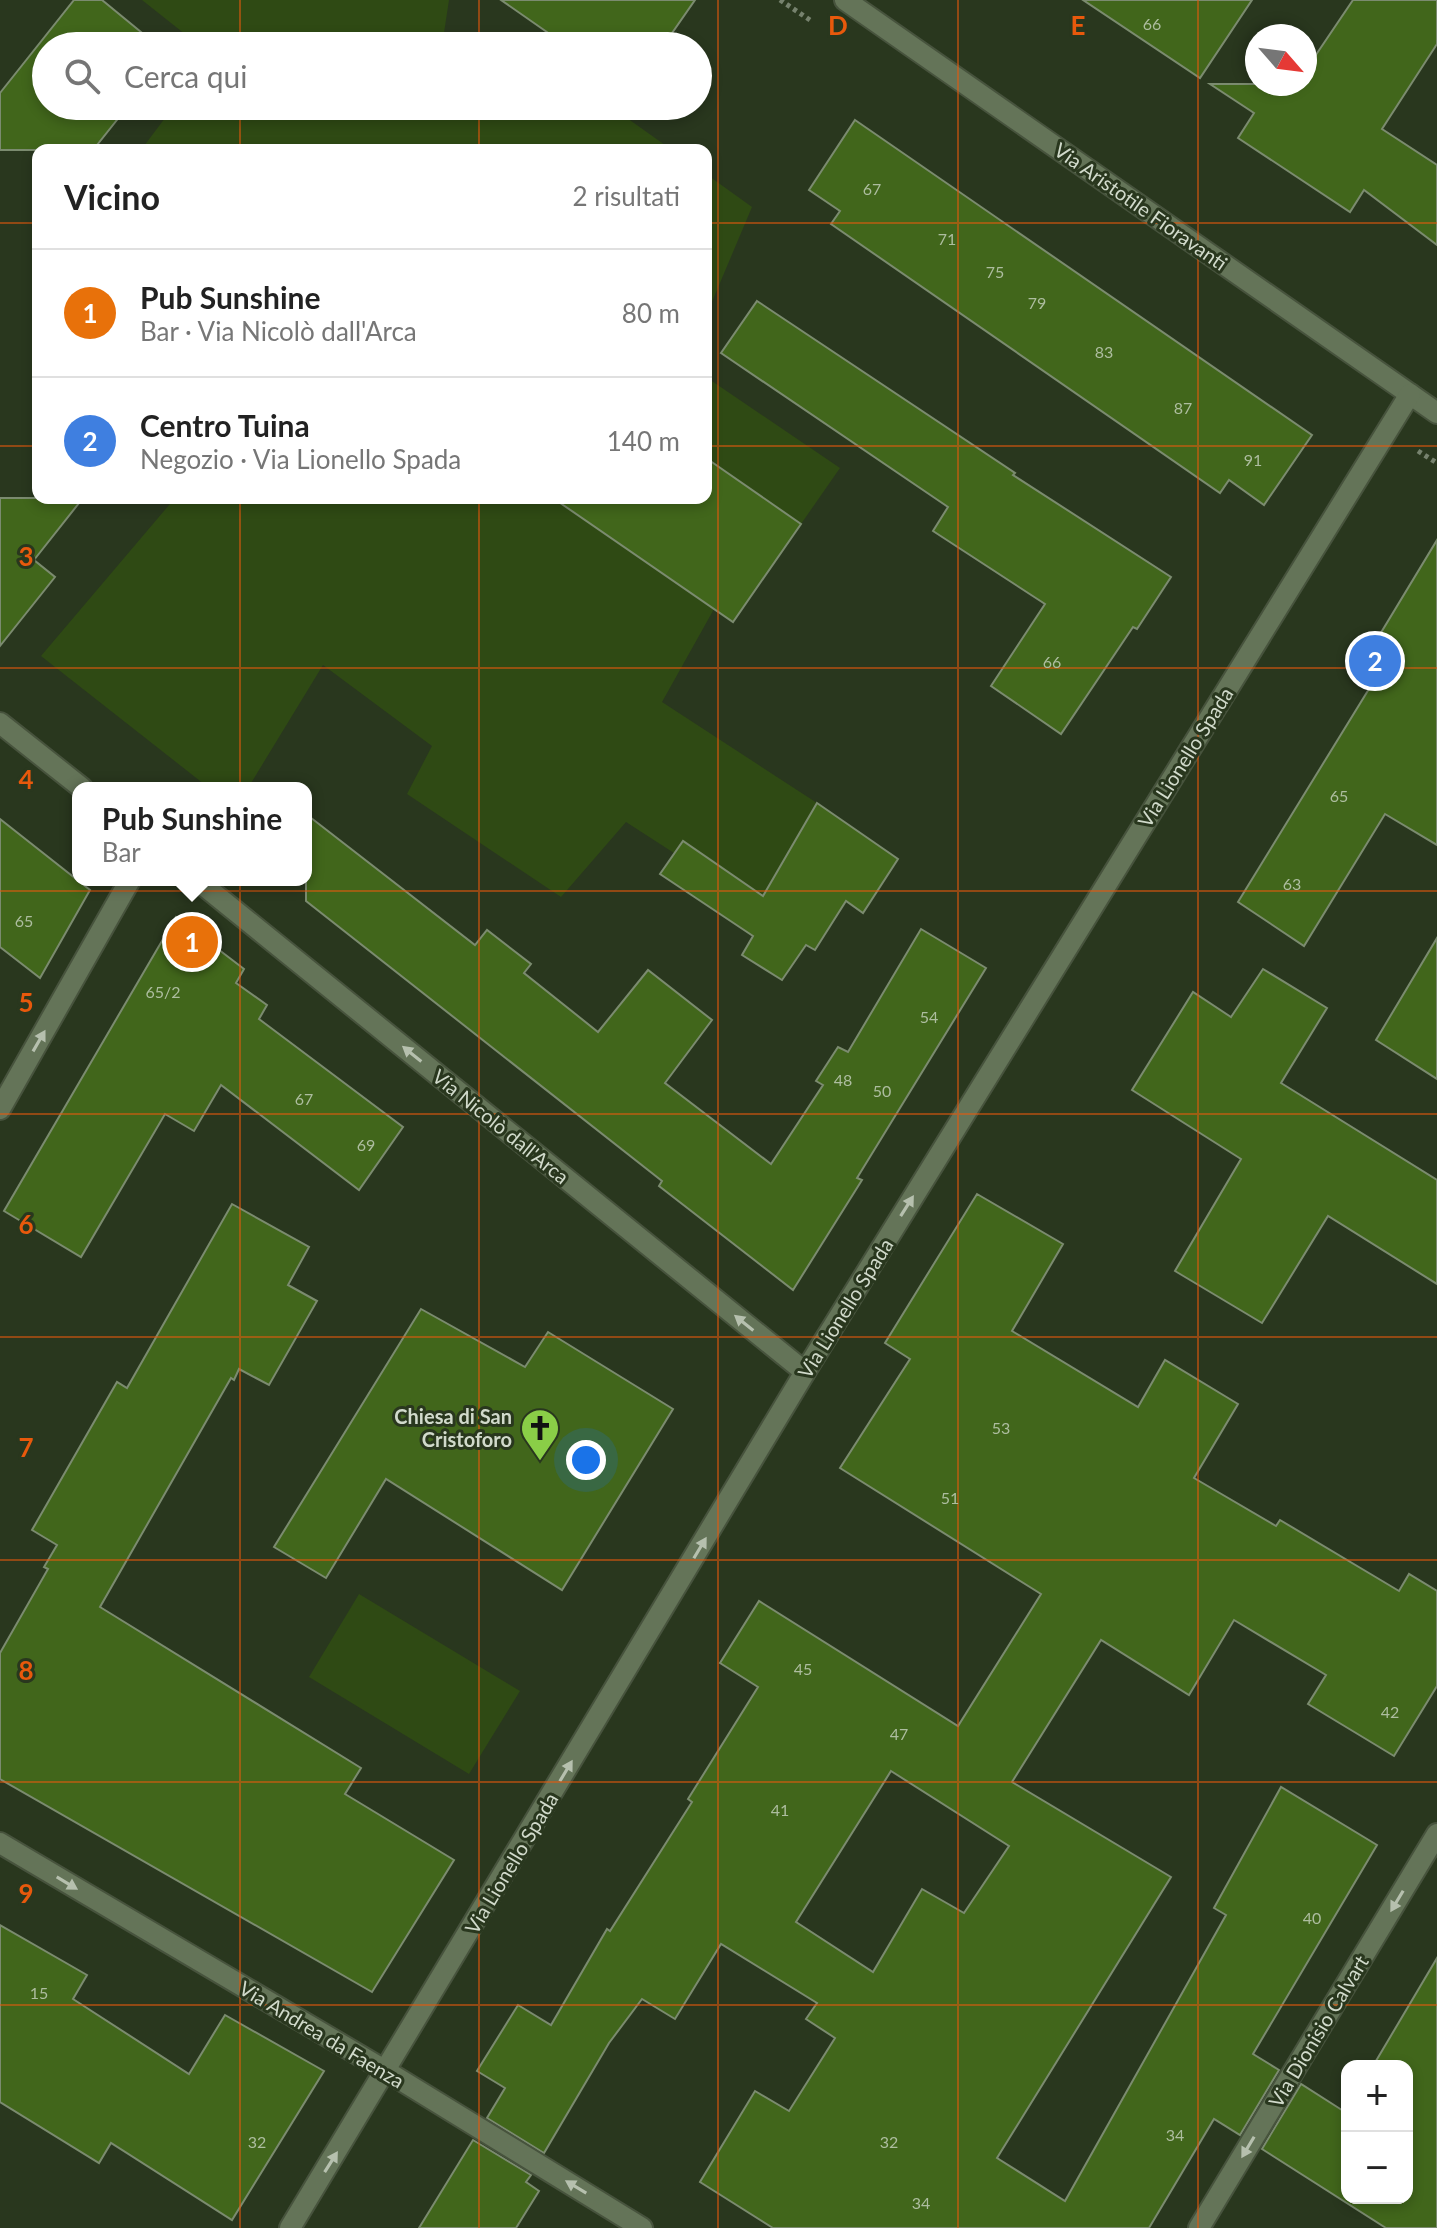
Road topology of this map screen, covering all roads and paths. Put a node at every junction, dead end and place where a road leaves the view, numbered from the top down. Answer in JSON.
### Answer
{"nodes":[{"id":1,"x":848,"y":1,"type":"edge"},
{"id":2,"x":1410,"y":394,"type":"junction"},
{"id":3,"x":1437,"y":413,"type":"edge"},
{"id":4,"x":1423,"y":454,"type":"dead end"},
{"id":5,"x":1437,"y":463,"type":"edge"},
{"id":6,"x":0,"y":723,"type":"edge"},
{"id":7,"x":74,"y":782,"type":"edge"},
{"id":8,"x":127,"y":886,"type":"edge"},
{"id":9,"x":204,"y":886,"type":"edge"},
{"id":10,"x":0,"y":1109,"type":"edge"},
{"id":11,"x":805,"y":1372,"type":"junction"},
{"id":12,"x":1437,"y":1834,"type":"edge"},
{"id":13,"x":0,"y":1843,"type":"edge"},
{"id":14,"x":386,"y":2071,"type":"junction"},
{"id":15,"x":290,"y":2228,"type":"edge"},
{"id":16,"x":642,"y":2228,"type":"edge"},
{"id":17,"x":1199,"y":2228,"type":"edge"}],
"edges":[{"from":1,"to":2,"type":"street","name":"Via Aristotile Fioravanti"},
{"from":2,"to":3,"type":"street","name":"Via Aristotile Fioravanti"},
{"from":11,"to":2,"type":"street","name":"Via Lionello Spada","one_way":true},
{"from":4,"to":5,"type":"path"},
{"from":6,"to":7,"type":"street"},
{"from":10,"to":8,"type":"street","one_way":true},
{"from":11,"to":9,"type":"street","name":"Via Nicolò dall'Arca","one_way":true},
{"from":14,"to":11,"type":"street","name":"Via Lionello Spada","one_way":true},
{"from":12,"to":17,"type":"street","name":"Via Dionisio Calvart","one_way":true},
{"from":13,"to":14,"type":"street","name":"Via Andrea da Faenza","one_way":true},
{"from":15,"to":14,"type":"street","name":"Via Lionello Spada","one_way":true},
{"from":16,"to":14,"type":"street","name":"Via Andrea da Faenza","one_way":true}]}
